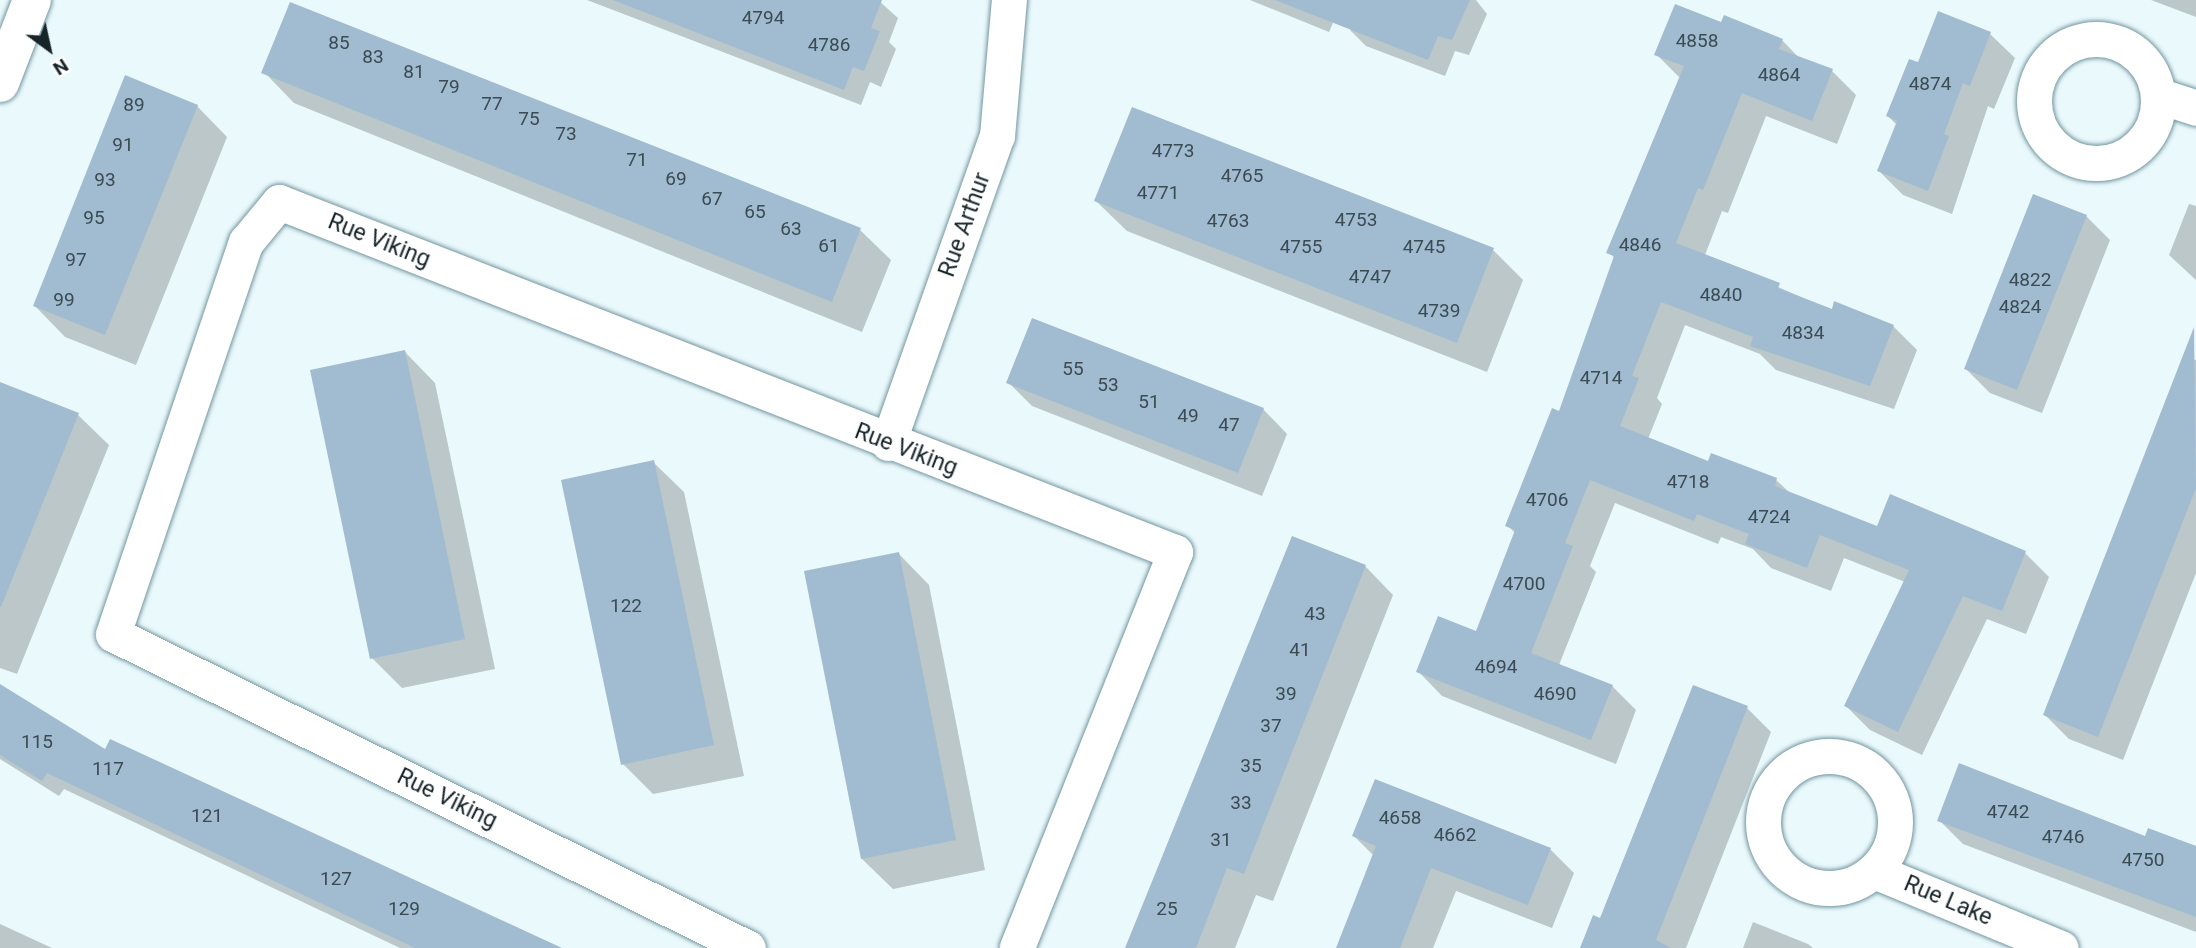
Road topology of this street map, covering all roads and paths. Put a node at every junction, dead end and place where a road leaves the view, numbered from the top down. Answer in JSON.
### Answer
{"nodes":[{"id":1,"x":32,"y":0,"type":"edge"},
{"id":2,"x":1009,"y":0,"type":"edge"},
{"id":3,"x":0,"y":83,"type":"edge"},
{"id":4,"x":2160,"y":96,"type":"dead end"},
{"id":5,"x":2196,"y":108,"type":"edge"},
{"id":6,"x":888,"y":443,"type":"junction"},
{"id":7,"x":1874,"y":871,"type":"dead end"},
{"id":8,"x":748,"y":948,"type":"edge"},
{"id":9,"x":1017,"y":948,"type":"edge"},
{"id":10,"x":2061,"y":948,"type":"edge"}],
"edges":[{"from":1,"to":3,"type":"street"},
{"from":2,"to":6,"type":"street","name":"Rue Arthur"},
{"from":4,"to":5,"type":"street"},
{"from":6,"to":8,"type":"street","name":"Rue Viking"},
{"from":6,"to":9,"type":"street","name":"Rue Viking"},
{"from":7,"to":10,"type":"street","name":"Rue Lake"}]}
